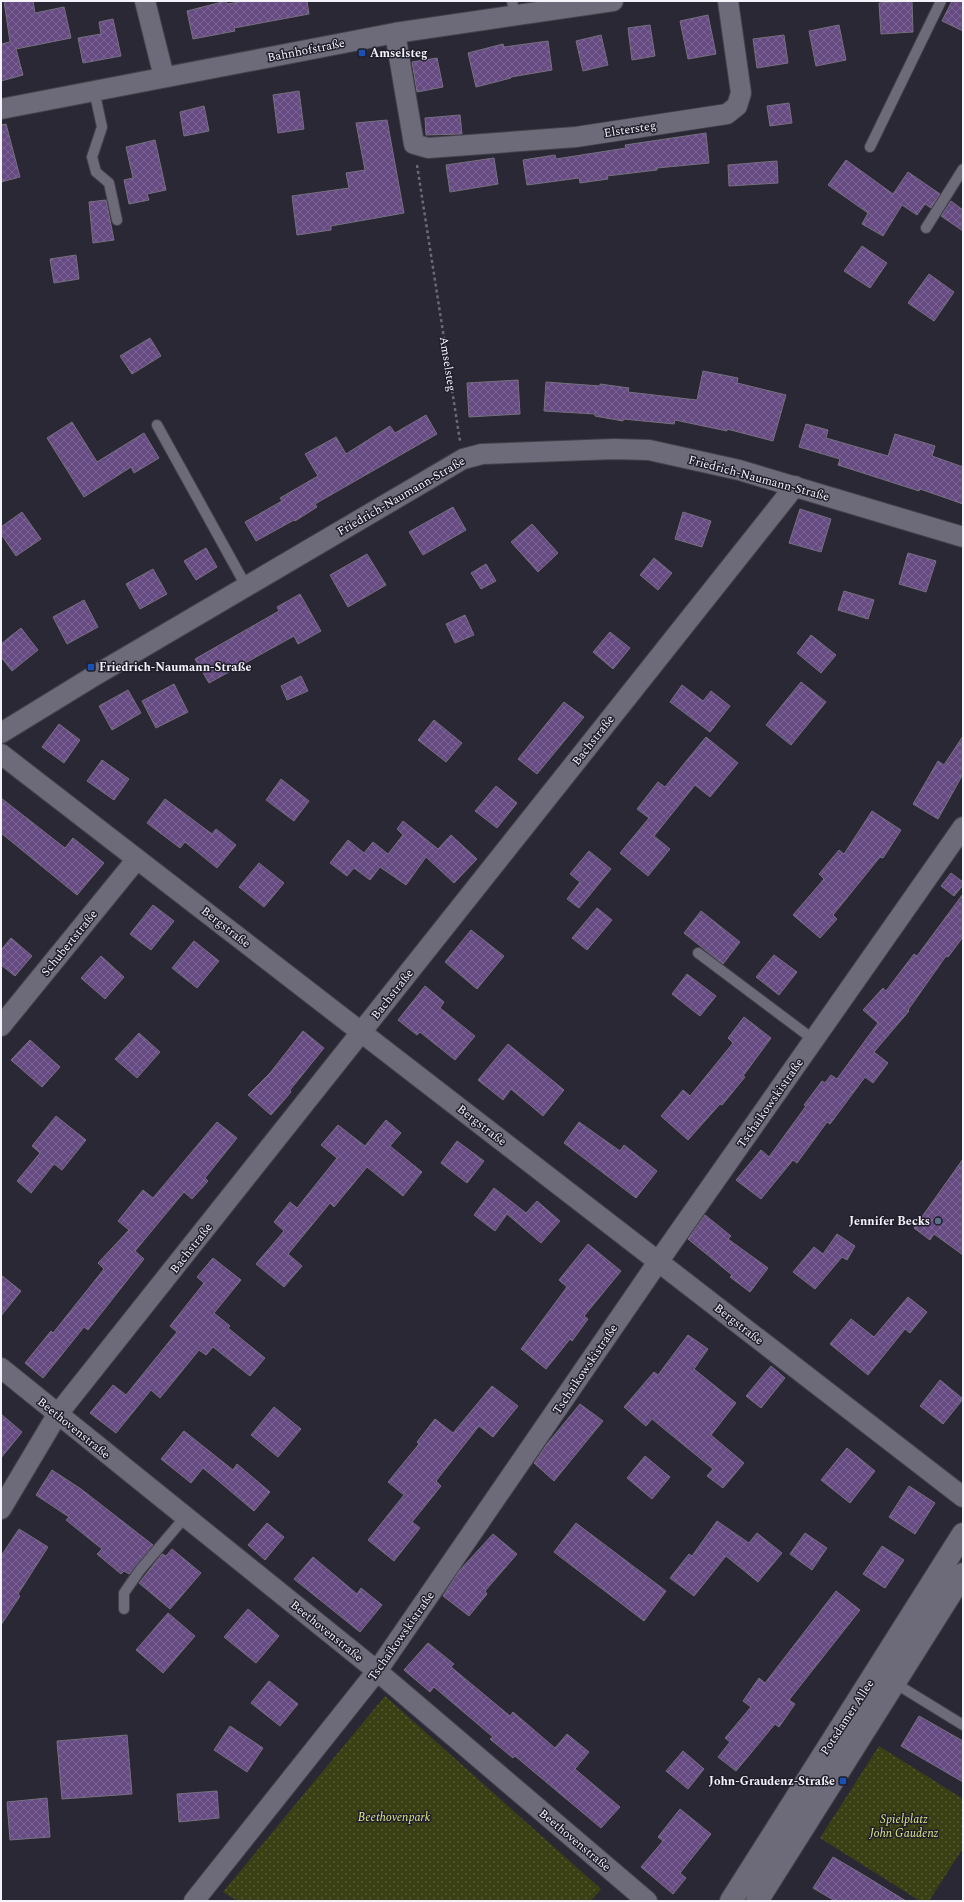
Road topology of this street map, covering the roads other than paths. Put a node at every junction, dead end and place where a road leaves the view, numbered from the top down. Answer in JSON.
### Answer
{"nodes":[{"id":1,"x":145,"y":1,"type":"edge"},
{"id":2,"x":613,"y":1,"type":"edge"},
{"id":3,"x":728,"y":1,"type":"edge"},
{"id":4,"x":941,"y":1,"type":"edge"},
{"id":5,"x":513,"y":8,"type":"edge"},
{"id":6,"x":395,"y":33,"type":"junction"},
{"id":7,"x":164,"y":78,"type":"junction"},
{"id":8,"x":94,"y":90,"type":"junction"},
{"id":9,"x":1,"y":110,"type":"edge"},
{"id":10,"x":870,"y":147,"type":"dead end"},
{"id":11,"x":963,"y":169,"type":"edge"},
{"id":12,"x":118,"y":220,"type":"dead end"},
{"id":13,"x":926,"y":228,"type":"dead end"},
{"id":14,"x":157,"y":425,"type":"dead end"},
{"id":15,"x":795,"y":486,"type":"junction"},
{"id":16,"x":963,"y":536,"type":"edge"},
{"id":17,"x":246,"y":586,"type":"junction"},
{"id":18,"x":1,"y":733,"type":"edge"},
{"id":19,"x":1,"y":754,"type":"edge"},
{"id":20,"x":963,"y":827,"type":"edge"},
{"id":21,"x":137,"y":859,"type":"junction"},
{"id":22,"x":698,"y":953,"type":"dead end"},
{"id":23,"x":1,"y":1026,"type":"edge"},
{"id":24,"x":362,"y":1032,"type":"junction"},
{"id":25,"x":814,"y":1040,"type":"junction"},
{"id":26,"x":658,"y":1262,"type":"junction"},
{"id":27,"x":1,"y":1368,"type":"edge"},
{"id":28,"x":57,"y":1415,"type":"junction"},
{"id":29,"x":963,"y":1497,"type":"edge"},
{"id":30,"x":1,"y":1510,"type":"edge"},
{"id":31,"x":185,"y":1518,"type":"junction"},
{"id":32,"x":963,"y":1534,"type":"edge"},
{"id":33,"x":963,"y":1574,"type":"edge"},
{"id":34,"x":124,"y":1609,"type":"dead end"},
{"id":35,"x":377,"y":1671,"type":"junction"},
{"id":36,"x":885,"y":1678,"type":"junction"},
{"id":37,"x":963,"y":1725,"type":"edge"},
{"id":38,"x":194,"y":1901,"type":"edge"},
{"id":39,"x":647,"y":1901,"type":"edge"},
{"id":40,"x":731,"y":1901,"type":"edge"},
{"id":41,"x":757,"y":1901,"type":"edge"}],
"edges":[{"from":1,"to":7,"type":"street"},
{"from":2,"to":5,"type":"street","name":"Bahnhofstraße"},
{"from":3,"to":6,"type":"street","name":"Elstersteg"},
{"from":4,"to":10,"type":"lane"},
{"from":5,"to":6,"type":"street","name":"Bahnhofstraße"},
{"from":6,"to":7,"type":"street","name":"Bahnhofstraße"},
{"from":7,"to":8,"type":"street","name":"Bahnhofstraße"},
{"from":8,"to":9,"type":"street","name":"Bahnhofstraße"},
{"from":8,"to":12,"type":"lane"},
{"from":11,"to":13,"type":"lane"},
{"from":14,"to":17,"type":"lane"},
{"from":15,"to":16,"type":"street","name":"Friedrich-Naumann-Straße"},
{"from":15,"to":17,"type":"street","name":"Friedrich-Naumann-Straße"},
{"from":15,"to":24,"type":"street","name":"Bachstraße"},
{"from":17,"to":18,"type":"street","name":"Friedrich-Naumann-Straße"},
{"from":19,"to":21,"type":"street","name":"Bergstraße"},
{"from":20,"to":25,"type":"street","name":"Tschaikowskistraße"},
{"from":21,"to":23,"type":"street","name":"Schubertstraße"},
{"from":21,"to":24,"type":"street","name":"Bergstraße"},
{"from":22,"to":25,"type":"lane"},
{"from":24,"to":26,"type":"street","name":"Bergstraße"},
{"from":24,"to":28,"type":"street","name":"Bachstraße"},
{"from":25,"to":26,"type":"street","name":"Tschaikowskistraße"},
{"from":26,"to":29,"type":"street","name":"Bergstraße"},
{"from":26,"to":35,"type":"street","name":"Tschaikowskistraße"},
{"from":27,"to":28,"type":"street","name":"Beethovenstraße"},
{"from":28,"to":30,"type":"street","name":"Bachstraße"},
{"from":28,"to":31,"type":"street","name":"Beethovenstraße"},
{"from":31,"to":34,"type":"lane"},
{"from":31,"to":35,"type":"street","name":"Beethovenstraße"},
{"from":32,"to":36,"type":"street","name":"Potsdamer Allee"},
{"from":33,"to":36,"type":"street","name":"Potsdamer Allee"},
{"from":35,"to":38,"type":"street","name":"Tschaikowskistraße"},
{"from":35,"to":39,"type":"street","name":"Beethovenstraße"},
{"from":36,"to":37,"type":"lane"},
{"from":36,"to":40,"type":"street","name":"Potsdamer Allee"},
{"from":36,"to":41,"type":"street","name":"Potsdamer Allee"}]}
